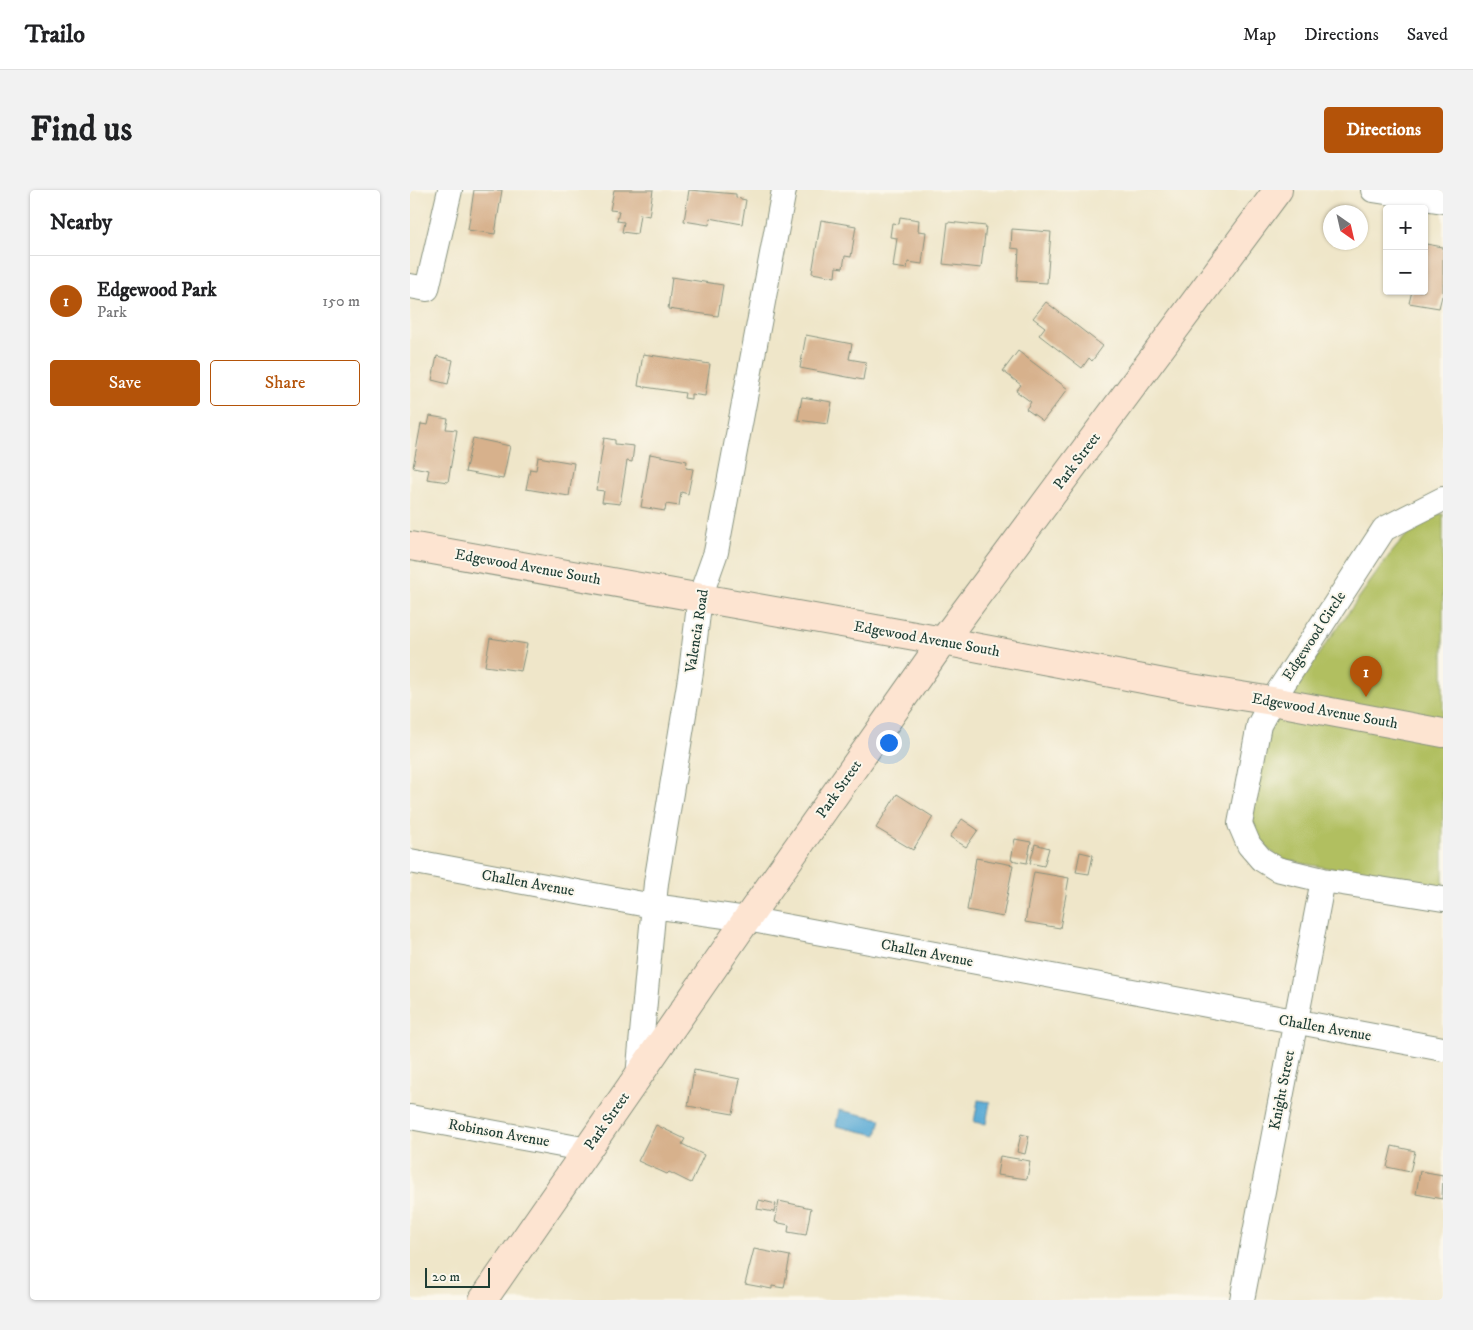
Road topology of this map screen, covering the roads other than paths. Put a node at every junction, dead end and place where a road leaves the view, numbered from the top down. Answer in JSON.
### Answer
{"nodes":[{"id":1,"x":450,"y":190,"type":"edge"},
{"id":2,"x":784,"y":190,"type":"edge"},
{"id":3,"x":1278,"y":190,"type":"edge"},
{"id":4,"x":1373,"y":190,"type":"edge"},
{"id":5,"x":1443,"y":201,"type":"edge"},
{"id":6,"x":410,"y":286,"type":"edge"},
{"id":7,"x":1443,"y":499,"type":"edge"},
{"id":8,"x":410,"y":546,"type":"edge"},
{"id":9,"x":700,"y":597,"type":"junction"},
{"id":10,"x":943,"y":641,"type":"junction"},
{"id":11,"x":1272,"y":701,"type":"junction"},
{"id":12,"x":1443,"y":733,"type":"edge"},
{"id":13,"x":410,"y":861,"type":"edge"},
{"id":14,"x":1323,"y":880,"type":"junction"},
{"id":15,"x":1443,"y":899,"type":"edge"},
{"id":16,"x":653,"y":906,"type":"junction"},
{"id":17,"x":747,"y":919,"type":"junction"},
{"id":18,"x":1294,"y":1022,"type":"junction"},
{"id":19,"x":1443,"y":1049,"type":"edge"},
{"id":20,"x":638,"y":1077,"type":"junction"},
{"id":21,"x":410,"y":1117,"type":"edge"},
{"id":22,"x":588,"y":1150,"type":"junction"},
{"id":23,"x":483,"y":1300,"type":"edge"},
{"id":24,"x":1242,"y":1300,"type":"edge"}],
"edges":[{"from":1,"to":6,"type":"street"},
{"from":2,"to":9,"type":"street","name":"Valencia Road"},
{"from":3,"to":10,"type":"street","name":"Park Street"},
{"from":4,"to":5,"type":"street"},
{"from":7,"to":11,"type":"street","name":"Edgewood Circle"},
{"from":8,"to":9,"type":"street","name":"Edgewood Avenue South"},
{"from":9,"to":10,"type":"street","name":"Edgewood Avenue South"},
{"from":9,"to":16,"type":"street","name":"Valencia Road"},
{"from":10,"to":11,"type":"street","name":"Edgewood Avenue South"},
{"from":10,"to":17,"type":"street","name":"Park Street"},
{"from":11,"to":12,"type":"street","name":"Edgewood Avenue South"},
{"from":11,"to":14,"type":"street","name":"Edgewood Circle"},
{"from":13,"to":16,"type":"street","name":"Challen Avenue"},
{"from":14,"to":15,"type":"street","name":"Edgewood Circle"},
{"from":14,"to":18,"type":"street","name":"Knight Street"},
{"from":16,"to":17,"type":"street","name":"Challen Avenue"},
{"from":16,"to":20,"type":"street","name":"Valencia Road"},
{"from":17,"to":18,"type":"street","name":"Challen Avenue"},
{"from":17,"to":20,"type":"street","name":"Park Street"},
{"from":18,"to":19,"type":"street","name":"Challen Avenue"},
{"from":18,"to":24,"type":"street","name":"Knight Street"},
{"from":20,"to":22,"type":"street","name":"Park Street"},
{"from":21,"to":22,"type":"street","name":"Robinson Avenue"},
{"from":22,"to":23,"type":"street","name":"Park Street"}]}
